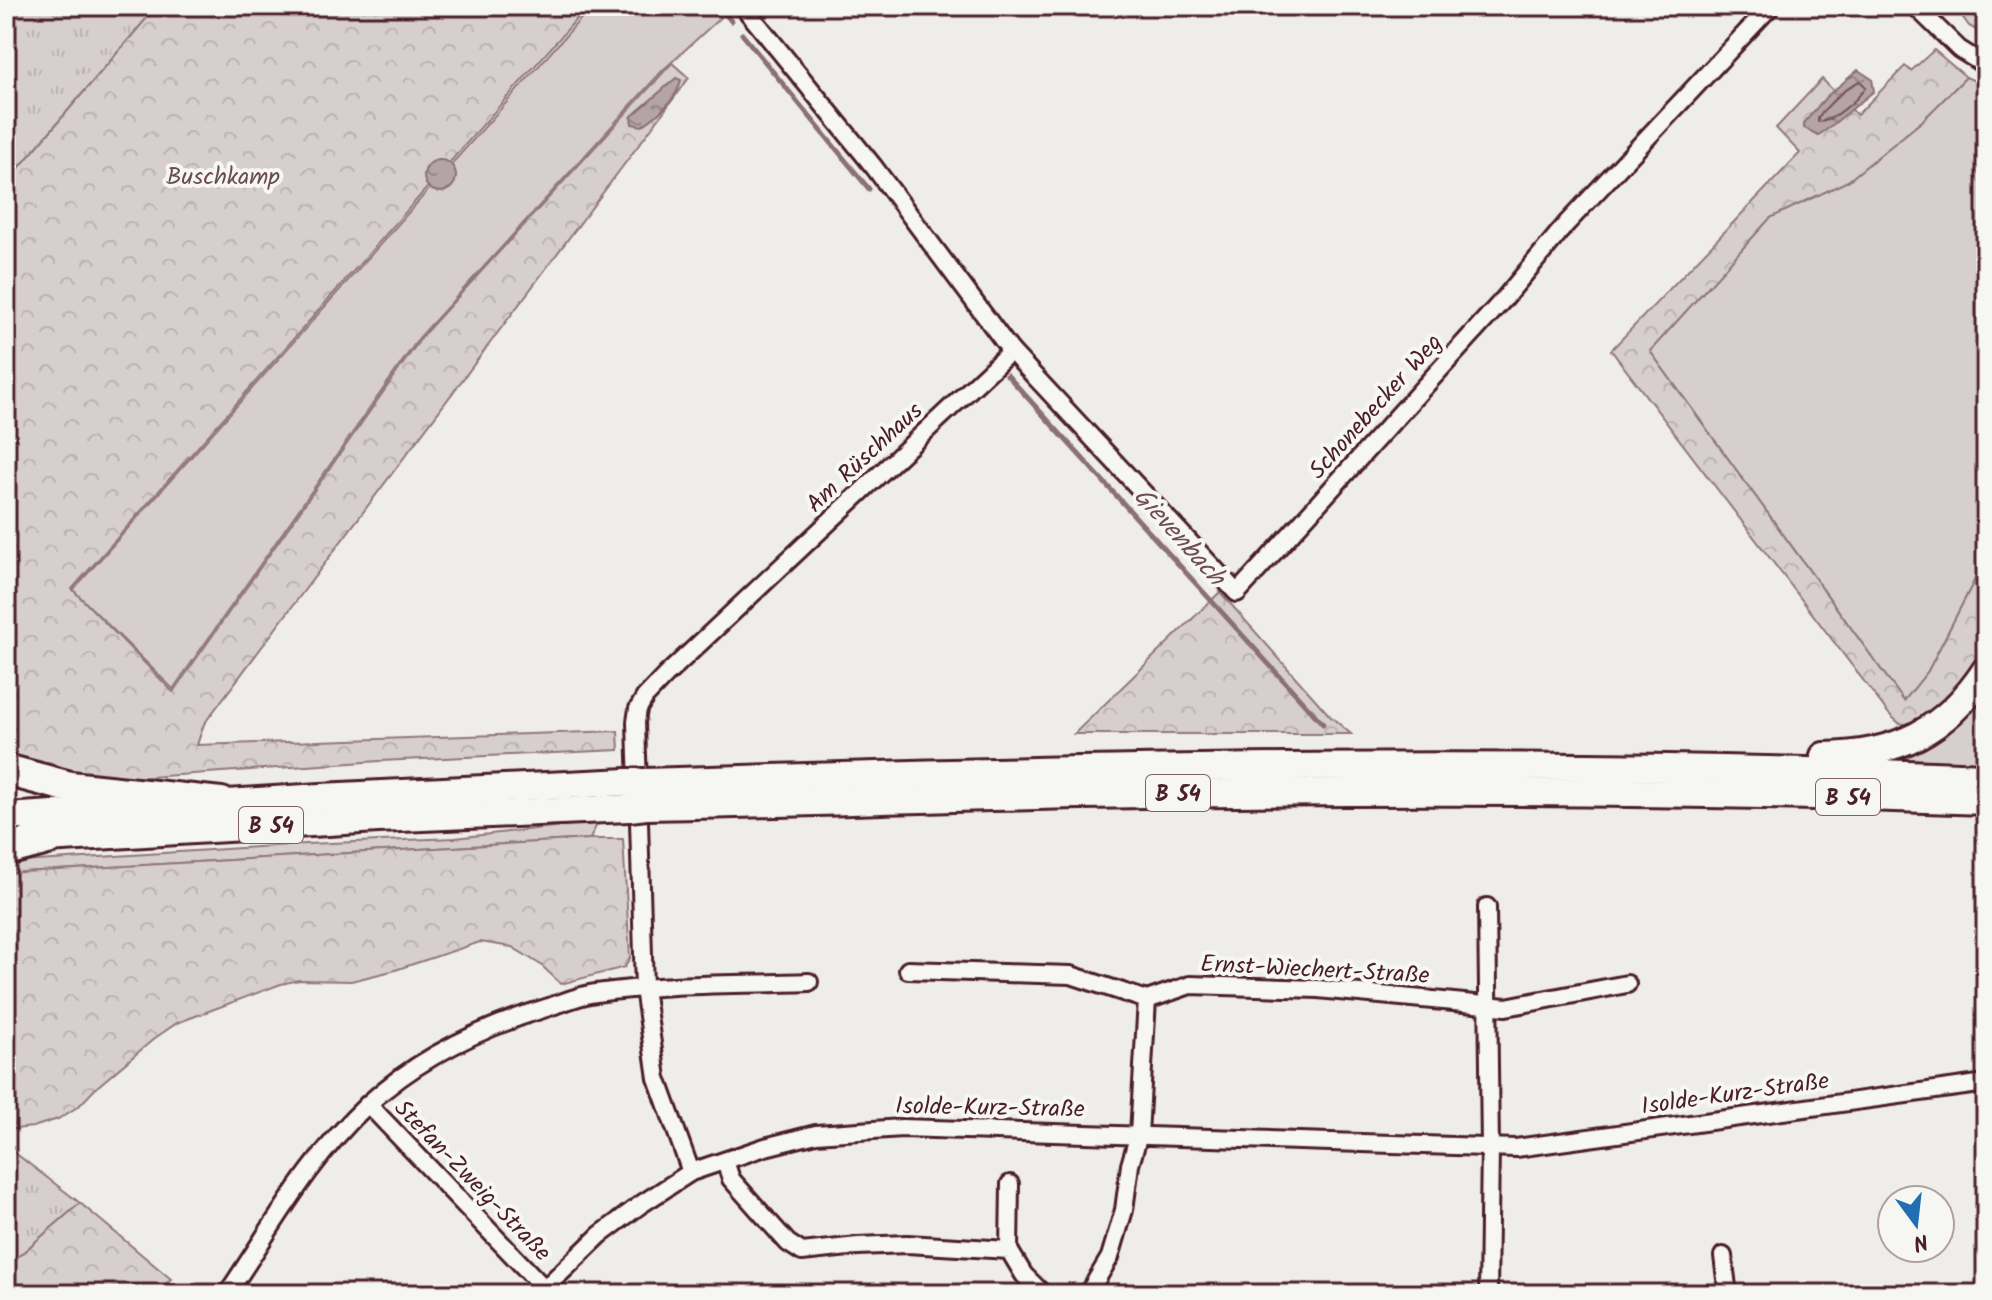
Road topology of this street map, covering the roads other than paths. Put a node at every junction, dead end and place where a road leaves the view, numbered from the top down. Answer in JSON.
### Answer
{"nodes":[{"id":1,"x":743,"y":6,"type":"edge"},
{"id":2,"x":1771,"y":6,"type":"edge"},
{"id":3,"x":1915,"y":6,"type":"edge"},
{"id":4,"x":1986,"y":66,"type":"edge"},
{"id":5,"x":1011,"y":351,"type":"junction"},
{"id":6,"x":1986,"y":670,"type":"edge"},
{"id":7,"x":1554,"y":767,"type":"junction"},
{"id":8,"x":6,"y":770,"type":"edge"},
{"id":9,"x":1986,"y":777,"type":"edge"},
{"id":10,"x":637,"y":795,"type":"junction"},
{"id":11,"x":1986,"y":801,"type":"edge"},
{"id":12,"x":221,"y":803,"type":"junction"},
{"id":13,"x":6,"y":817,"type":"edge"},
{"id":14,"x":51,"y":838,"type":"junction"},
{"id":15,"x":6,"y":842,"type":"edge"},
{"id":16,"x":6,"y":850,"type":"edge"},
{"id":17,"x":1487,"y":907,"type":"dead end"},
{"id":18,"x":908,"y":970,"type":"dead end"},
{"id":19,"x":809,"y":982,"type":"dead end"},
{"id":20,"x":1627,"y":984,"type":"dead end"},
{"id":21,"x":644,"y":988,"type":"junction"},
{"id":22,"x":1147,"y":1000,"type":"junction"},
{"id":23,"x":1487,"y":1006,"type":"junction"},
{"id":24,"x":1986,"y":1083,"type":"edge"},
{"id":25,"x":368,"y":1104,"type":"junction"},
{"id":26,"x":1139,"y":1134,"type":"junction"},
{"id":27,"x":1490,"y":1147,"type":"junction"},
{"id":28,"x":725,"y":1161,"type":"junction"},
{"id":29,"x":691,"y":1172,"type":"junction"},
{"id":30,"x":1010,"y":1184,"type":"dead end"},
{"id":31,"x":1009,"y":1250,"type":"junction"},
{"id":32,"x":1723,"y":1256,"type":"dead end"},
{"id":33,"x":541,"y":1291,"type":"edge"},
{"id":34,"x":227,"y":1294,"type":"edge"},
{"id":35,"x":1043,"y":1294,"type":"edge"},
{"id":36,"x":1088,"y":1294,"type":"edge"},
{"id":37,"x":1488,"y":1294,"type":"edge"},
{"id":38,"x":1728,"y":1294,"type":"edge"}],
"edges":[{"from":1,"to":5,"type":"street"},
{"from":2,"to":5,"type":"street","name":"Schonebecker Weg"},
{"from":3,"to":4,"type":"street"},
{"from":5,"to":21,"type":"street","name":"Am Rüschhaus"},
{"from":6,"to":7,"type":"highway"},
{"from":7,"to":9,"type":"highway","number":"B 54"},
{"from":7,"to":10,"type":"highway","number":"B 54"},
{"from":8,"to":12,"type":"highway"},
{"from":10,"to":11,"type":"highway","number":"B 54"},
{"from":10,"to":12,"type":"highway","number":"B 54"},
{"from":10,"to":14,"type":"highway","number":"B 54"},
{"from":12,"to":13,"type":"highway","number":"B 54"},
{"from":14,"to":15,"type":"highway","number":"B 54"},
{"from":14,"to":16,"type":"highway"},
{"from":17,"to":23,"type":"street"},
{"from":18,"to":22,"type":"street"},
{"from":19,"to":21,"type":"street"},
{"from":20,"to":23,"type":"street","name":"Ernst-Wiechert-Straße"},
{"from":21,"to":25,"type":"street","name":"Stefan-Zweig-Straße"},
{"from":21,"to":29,"type":"street","name":"Am Rüschhaus"},
{"from":22,"to":23,"type":"street","name":"Ernst-Wiechert-Straße"},
{"from":22,"to":26,"type":"street"},
{"from":23,"to":27,"type":"street"},
{"from":24,"to":27,"type":"street","name":"Isolde-Kurz-Straße"},
{"from":25,"to":33,"type":"street","name":"Stefan-Zweig-Straße"},
{"from":25,"to":34,"type":"street","name":"Stefan-Zweig-Straße"},
{"from":26,"to":27,"type":"street","name":"Isolde-Kurz-Straße"},
{"from":26,"to":28,"type":"street","name":"Isolde-Kurz-Straße"},
{"from":26,"to":36,"type":"street"},
{"from":27,"to":37,"type":"street"},
{"from":28,"to":29,"type":"street","name":"Isolde-Kurz-Straße"},
{"from":28,"to":31,"type":"street"},
{"from":29,"to":33,"type":"street","name":"Isolde-Kurz-Straße"},
{"from":30,"to":31,"type":"street"},
{"from":31,"to":35,"type":"street"},
{"from":32,"to":38,"type":"street"}]}
